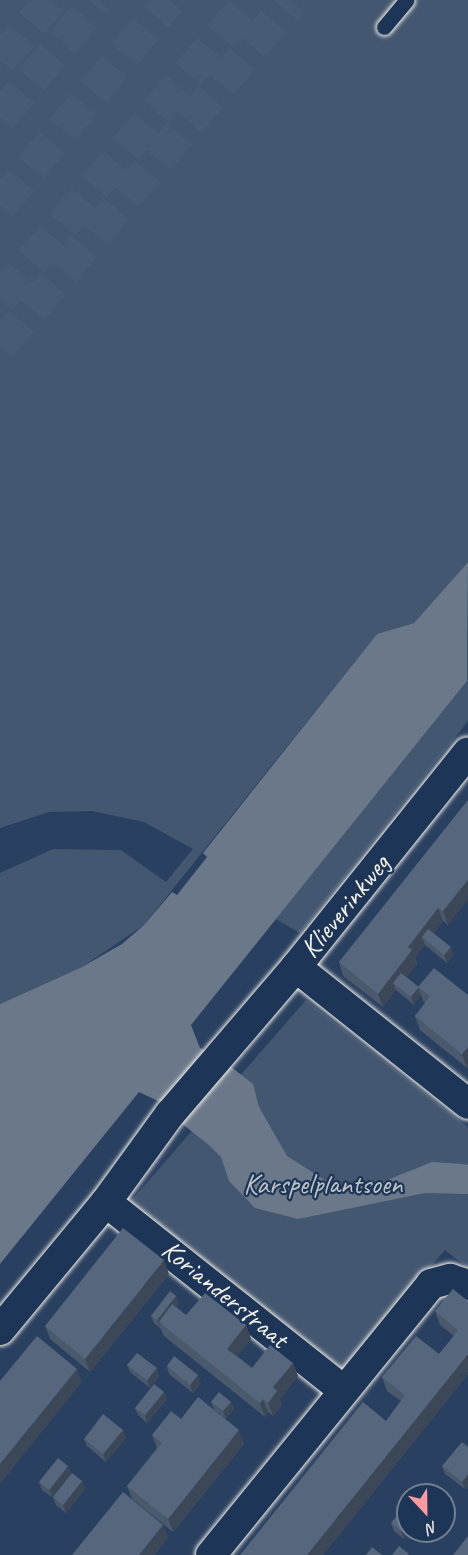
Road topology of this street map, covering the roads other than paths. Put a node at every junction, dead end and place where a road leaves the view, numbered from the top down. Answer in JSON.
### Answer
{"nodes":[{"id":1,"x":406,"y":0,"type":"edge"},
{"id":2,"x":384,"y":27,"type":"dead end"},
{"id":3,"x":468,"y":752,"type":"edge"},
{"id":4,"x":296,"y":967,"type":"junction"},
{"id":5,"x":468,"y":1104,"type":"edge"},
{"id":6,"x":106,"y":1202,"type":"junction"},
{"id":7,"x":459,"y":1282,"type":"edge"},
{"id":8,"x":0,"y":1330,"type":"edge"},
{"id":9,"x":342,"y":1389,"type":"junction"},
{"id":10,"x":211,"y":1555,"type":"edge"}],
"edges":[{"from":1,"to":2,"type":"lane"},
{"from":3,"to":4,"type":"street","name":"Klieverinkweg"},
{"from":4,"to":5,"type":"street"},
{"from":4,"to":6,"type":"street","name":"Klieverinkweg"},
{"from":6,"to":8,"type":"street"},
{"from":6,"to":9,"type":"street","name":"Korianderstraat"},
{"from":7,"to":9,"type":"street"},
{"from":9,"to":10,"type":"street"}]}
